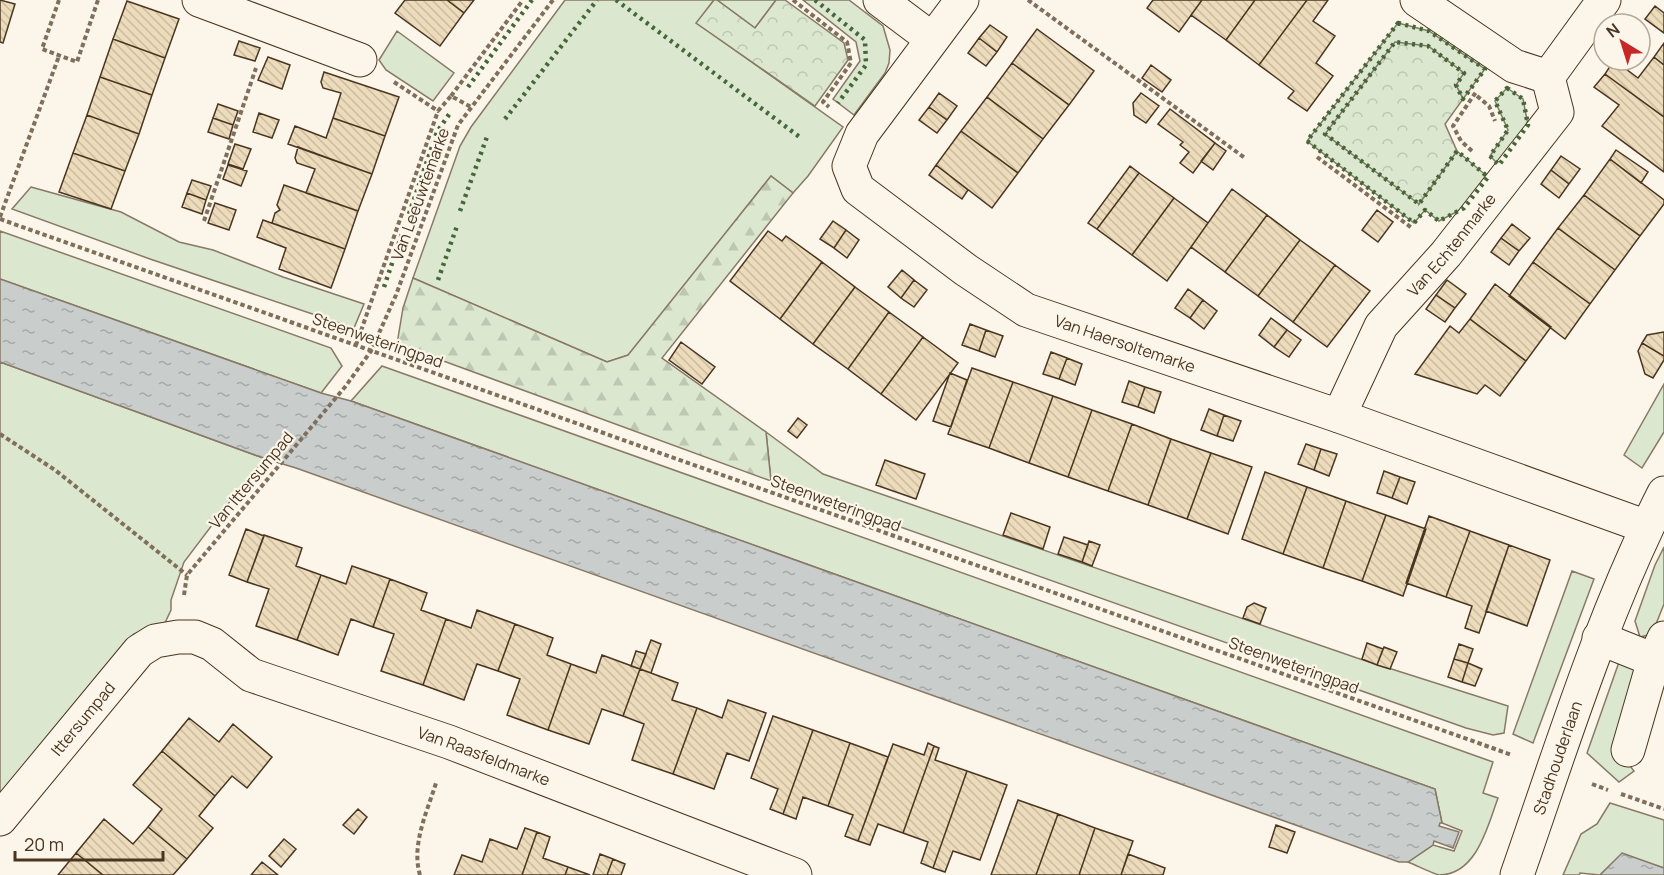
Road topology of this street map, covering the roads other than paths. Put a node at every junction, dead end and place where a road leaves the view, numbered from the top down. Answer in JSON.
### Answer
{"nodes":[{"id":1,"x":199,"y":0,"type":"edge"},
{"id":2,"x":880,"y":0,"type":"edge"},
{"id":3,"x":962,"y":0,"type":"edge"},
{"id":4,"x":1417,"y":0,"type":"edge"},
{"id":5,"x":1604,"y":0,"type":"edge"},
{"id":6,"x":932,"y":39,"type":"junction"},
{"id":7,"x":360,"y":60,"type":"road end"},
{"id":8,"x":1548,"y":76,"type":"junction"},
{"id":9,"x":1339,"y":416,"type":"junction"},
{"id":10,"x":1664,"y":493,"type":"edge"},
{"id":11,"x":1647,"y":527,"type":"junction"},
{"id":12,"x":178,"y":637,"type":"joint"},
{"id":13,"x":1599,"y":639,"type":"junction"},
{"id":14,"x":1659,"y":649,"type":"edge"},
{"id":15,"x":1628,"y":750,"type":"dead end"},
{"id":16,"x":0,"y":819,"type":"edge"},
{"id":17,"x":795,"y":875,"type":"edge"},
{"id":18,"x":1517,"y":875,"type":"edge"}],
"edges":[{"from":1,"to":7,"type":"street"},
{"from":2,"to":6,"type":"street"},
{"from":3,"to":6,"type":"street"},
{"from":4,"to":8,"type":"street"},
{"from":5,"to":8,"type":"street"},
{"from":6,"to":9,"type":"street","name":"Van Haersoltemarke"},
{"from":8,"to":9,"type":"street","name":"Van Echtenmarke"},
{"from":9,"to":11,"type":"street","name":"Van Haersoltemarke"},
{"from":10,"to":11,"type":"street","name":"Stadhouderlaan"},
{"from":11,"to":13,"type":"street","name":"Stadhouderlaan"},
{"from":12,"to":16,"type":"street","name":"Ittersumpad"},
{"from":12,"to":17,"type":"street","name":"Van Raasfeldmarke"},
{"from":13,"to":14,"type":"street"},
{"from":13,"to":18,"type":"street","name":"Stadhouderlaan"},
{"from":14,"to":15,"type":"street"}]}
